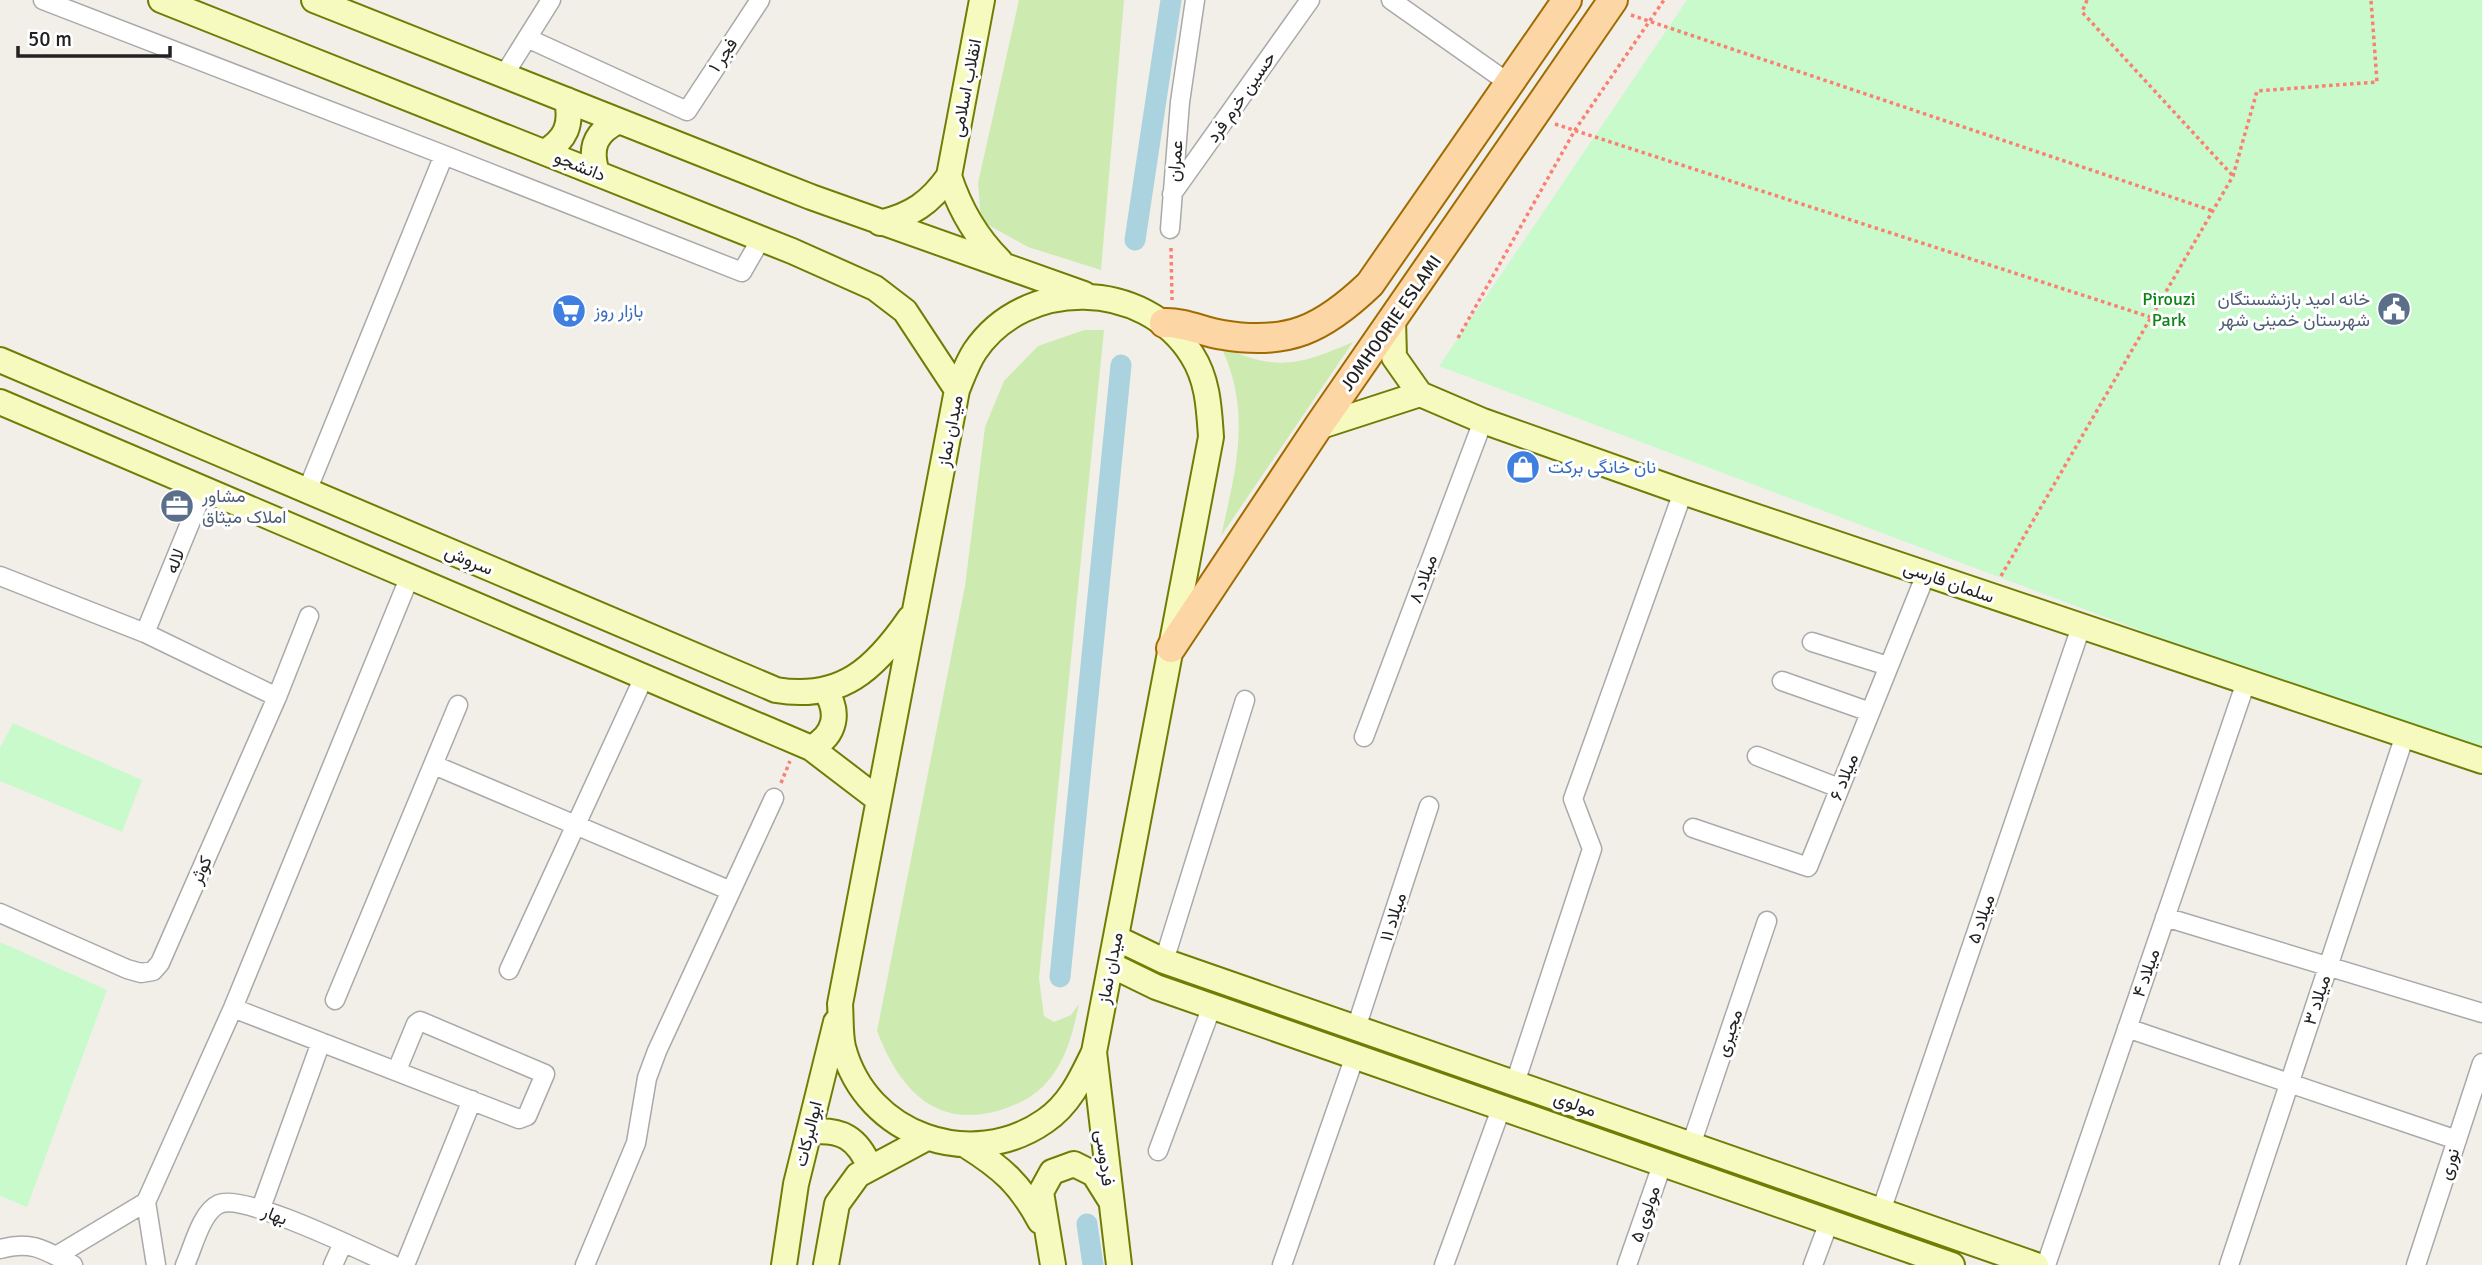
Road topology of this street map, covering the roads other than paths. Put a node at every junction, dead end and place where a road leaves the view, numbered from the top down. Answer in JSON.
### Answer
{"nodes":[{"id":1,"x":43,"y":0,"type":"edge"},
{"id":2,"x":161,"y":0,"type":"edge"},
{"id":3,"x":551,"y":0,"type":"edge"},
{"id":4,"x":760,"y":0,"type":"edge"},
{"id":5,"x":982,"y":0,"type":"edge"},
{"id":6,"x":1195,"y":0,"type":"edge"},
{"id":7,"x":1310,"y":0,"type":"edge"},
{"id":8,"x":1391,"y":0,"type":"edge"},
{"id":9,"x":1567,"y":0,"type":"edge"},
{"id":10,"x":330,"y":3,"type":"edge"},
{"id":11,"x":1610,"y":4,"type":"edge"},
{"id":12,"x":527,"y":38,"type":"junction"},
{"id":13,"x":504,"y":75,"type":"junction"},
{"id":14,"x":1510,"y":84,"type":"junction"},
{"id":15,"x":567,"y":100,"type":"junction"},
{"id":16,"x":619,"y":121,"type":"junction"},
{"id":17,"x":545,"y":152,"type":"junction"},
{"id":18,"x":444,"y":155,"type":"junction"},
{"id":19,"x":597,"y":173,"type":"junction"},
{"id":20,"x":949,"y":176,"type":"junction"},
{"id":21,"x":1172,"y":194,"type":"junction"},
{"id":22,"x":880,"y":223,"type":"junction"},
{"id":23,"x":1170,"y":229,"type":"road end"},
{"id":24,"x":761,"y":239,"type":"junction"},
{"id":25,"x":1001,"y":262,"type":"junction"},
{"id":26,"x":1085,"y":295,"type":"junction"},
{"id":27,"x":1393,"y":320,"type":"junction"},
{"id":28,"x":1168,"y":323,"type":"junction"},
{"id":29,"x":0,"y":360,"type":"edge"},
{"id":30,"x":957,"y":390,"type":"junction"},
{"id":31,"x":1420,"y":394,"type":"junction"},
{"id":32,"x":0,"y":402,"type":"edge"},
{"id":33,"x":1483,"y":421,"type":"junction"},
{"id":34,"x":1318,"y":427,"type":"junction"},
{"id":35,"x":204,"y":489,"type":"junction"},
{"id":36,"x":307,"y":491,"type":"junction"},
{"id":37,"x":1683,"y":492,"type":"junction"},
{"id":38,"x":1926,"y":574,"type":"junction"},
{"id":39,"x":0,"y":576,"type":"edge"},
{"id":40,"x":410,"y":576,"type":"junction"},
{"id":41,"x":916,"y":609,"type":"junction"},
{"id":42,"x":309,"y":616,"type":"dead end"},
{"id":43,"x":2081,"y":626,"type":"junction"},
{"id":44,"x":145,"y":634,"type":"junction"},
{"id":45,"x":1812,"y":642,"type":"dead end"},
{"id":46,"x":1171,"y":648,"type":"junction"},
{"id":47,"x":1888,"y":666,"type":"junction"},
{"id":48,"x":644,"y":677,"type":"junction"},
{"id":49,"x":1782,"y":681,"type":"dead end"},
{"id":50,"x":2246,"y":682,"type":"junction"},
{"id":51,"x":825,"y":690,"type":"junction"},
{"id":52,"x":277,"y":697,"type":"junction"},
{"id":53,"x":1245,"y":700,"type":"dead end"},
{"id":54,"x":458,"y":705,"type":"dead end"},
{"id":55,"x":1870,"y":712,"type":"junction"},
{"id":56,"x":2405,"y":735,"type":"junction"},
{"id":57,"x":1364,"y":737,"type":"dead end"},
{"id":58,"x":805,"y":745,"type":"junction"},
{"id":59,"x":1757,"y":756,"type":"dead end"},
{"id":60,"x":2482,"y":761,"type":"edge"},
{"id":61,"x":434,"y":765,"type":"junction"},
{"id":62,"x":1839,"y":788,"type":"junction"},
{"id":63,"x":774,"y":798,"type":"road end"},
{"id":64,"x":879,"y":800,"type":"junction"},
{"id":65,"x":1429,"y":806,"type":"dead end"},
{"id":66,"x":575,"y":825,"type":"junction"},
{"id":67,"x":1693,"y":828,"type":"dead end"},
{"id":68,"x":731,"y":891,"type":"junction"},
{"id":69,"x":0,"y":913,"type":"edge"},
{"id":70,"x":2165,"y":917,"type":"junction"},
{"id":71,"x":1767,"y":920,"type":"dead end"},
{"id":72,"x":1116,"y":938,"type":"junction"},
{"id":73,"x":1164,"y":961,"type":"junction"},
{"id":74,"x":1111,"y":965,"type":"junction"},
{"id":75,"x":2328,"y":966,"type":"junction"},
{"id":76,"x":509,"y":970,"type":"dead end"},
{"id":77,"x":1156,"y":987,"type":"junction"},
{"id":78,"x":335,"y":1000,"type":"dead end"},
{"id":79,"x":840,"y":1004,"type":"junction"},
{"id":80,"x":1212,"y":1006,"type":"junction"},
{"id":81,"x":233,"y":1009,"type":"junction"},
{"id":82,"x":2482,"y":1013,"type":"edge"},
{"id":83,"x":1356,"y":1028,"type":"junction"},
{"id":84,"x":2127,"y":1028,"type":"junction"},
{"id":85,"x":321,"y":1042,"type":"junction"},
{"id":86,"x":1094,"y":1052,"type":"junction"},
{"id":87,"x":1355,"y":1056,"type":"junction"},
{"id":88,"x":2482,"y":1063,"type":"edge"},
{"id":89,"x":397,"y":1070,"type":"junction"},
{"id":90,"x":1515,"y":1083,"type":"junction"},
{"id":91,"x":2290,"y":1083,"type":"junction"},
{"id":92,"x":472,"y":1100,"type":"junction"},
{"id":93,"x":2476,"y":1100,"type":"edge"},
{"id":94,"x":1502,"y":1106,"type":"junction"},
{"id":95,"x":809,"y":1132,"type":"junction"},
{"id":96,"x":925,"y":1139,"type":"junction"},
{"id":97,"x":2457,"y":1140,"type":"junction"},
{"id":98,"x":1691,"y":1145,"type":"junction"},
{"id":99,"x":967,"y":1146,"type":"junction"},
{"id":100,"x":1158,"y":1151,"type":"dead end"},
{"id":101,"x":1663,"y":1162,"type":"junction"},
{"id":102,"x":870,"y":1168,"type":"junction"},
{"id":103,"x":1110,"y":1199,"type":"junction"},
{"id":104,"x":146,"y":1202,"type":"junction"},
{"id":105,"x":261,"y":1208,"type":"junction"},
{"id":106,"x":1881,"y":1211,"type":"junction"},
{"id":107,"x":1829,"y":1222,"type":"junction"},
{"id":108,"x":1935,"y":1230,"type":"junction"},
{"id":109,"x":1049,"y":1237,"type":"junction"},
{"id":110,"x":342,"y":1243,"type":"junction"},
{"id":111,"x":0,"y":1249,"type":"edge"},
{"id":112,"x":1927,"y":1256,"type":"junction"},
{"id":113,"x":64,"y":1261,"type":"edge"},
{"id":114,"x":156,"y":1265,"type":"edge"},
{"id":115,"x":185,"y":1265,"type":"edge"},
{"id":116,"x":334,"y":1265,"type":"edge"},
{"id":117,"x":393,"y":1265,"type":"edge"},
{"id":118,"x":405,"y":1265,"type":"edge"},
{"id":119,"x":585,"y":1265,"type":"edge"},
{"id":120,"x":784,"y":1265,"type":"edge"},
{"id":121,"x":826,"y":1265,"type":"edge"},
{"id":122,"x":1053,"y":1265,"type":"edge"},
{"id":123,"x":1119,"y":1265,"type":"edge"},
{"id":124,"x":1282,"y":1265,"type":"edge"},
{"id":125,"x":1444,"y":1265,"type":"edge"},
{"id":126,"x":1627,"y":1265,"type":"edge"},
{"id":127,"x":1813,"y":1265,"type":"edge"},
{"id":128,"x":1952,"y":1265,"type":"edge"},
{"id":129,"x":2036,"y":1265,"type":"edge"},
{"id":130,"x":2046,"y":1265,"type":"edge"},
{"id":131,"x":2229,"y":1265,"type":"edge"},
{"id":132,"x":2416,"y":1265,"type":"edge"}],
"edges":[{"from":1,"to":18,"type":"street"},
{"from":2,"to":17,"type":"street","name":"دانشجو"},
{"from":3,"to":12,"type":"street"},
{"from":4,"to":12,"type":"street","name":"فجر ۱"},
{"from":5,"to":20,"type":"street","name":"انقلاب اسلامی"},
{"from":6,"to":21,"type":"street","name":"عمران"},
{"from":7,"to":21,"type":"street","name":"حسین خرم فرد"},
{"from":8,"to":14,"type":"street"},
{"from":9,"to":14,"type":"main road"},
{"from":10,"to":13,"type":"street"},
{"from":11,"to":27,"type":"main road","name":"JOMHOORIE ESLAMI"},
{"from":12,"to":13,"type":"street"},
{"from":13,"to":15,"type":"street"},
{"from":14,"to":28,"type":"main road"},
{"from":15,"to":16,"type":"street"},
{"from":15,"to":17,"type":"street"},
{"from":16,"to":19,"type":"street"},
{"from":16,"to":22,"type":"street"},
{"from":17,"to":19,"type":"street","name":"دانشجو"},
{"from":18,"to":24,"type":"street"},
{"from":18,"to":36,"type":"street"},
{"from":19,"to":24,"type":"street","name":"دانشجو"},
{"from":20,"to":22,"type":"street"},
{"from":20,"to":25,"type":"street"},
{"from":21,"to":23,"type":"street","name":"عمران"},
{"from":22,"to":25,"type":"street"},
{"from":24,"to":30,"type":"street","name":"دانشجو"},
{"from":25,"to":26,"type":"street"},
{"from":26,"to":28,"type":"street","name":"میدان نماز"},
{"from":26,"to":30,"type":"street","name":"میدان نماز"},
{"from":27,"to":31,"type":"street"},
{"from":27,"to":34,"type":"main road","name":"JOMHOORIE ESLAMI"},
{"from":28,"to":46,"type":"street","name":"میدان نماز"},
{"from":29,"to":36,"type":"street","name":"سروش"},
{"from":30,"to":41,"type":"street","name":"میدان نماز"},
{"from":31,"to":33,"type":"street","name":"سلمان فارسی"},
{"from":31,"to":34,"type":"street"},
{"from":32,"to":35,"type":"street"},
{"from":33,"to":37,"type":"street","name":"سلمان فارسی"},
{"from":33,"to":57,"type":"street","name":"میلاد ۸"},
{"from":34,"to":46,"type":"main road","name":"JOMHOORIE ESLAMI"},
{"from":35,"to":40,"type":"street"},
{"from":35,"to":44,"type":"street","name":"لاله"},
{"from":36,"to":51,"type":"street","name":"سروش"},
{"from":37,"to":38,"type":"street","name":"سلمان فارسی"},
{"from":37,"to":90,"type":"street"},
{"from":38,"to":43,"type":"street","name":"سلمان فارسی"},
{"from":38,"to":47,"type":"street","name":"میلاد ۶"},
{"from":39,"to":44,"type":"street"},
{"from":40,"to":48,"type":"street"},
{"from":40,"to":81,"type":"street"},
{"from":41,"to":51,"type":"street","name":"سروش"},
{"from":41,"to":64,"type":"street","name":"میدان نماز"},
{"from":42,"to":52,"type":"street","name":"کوثر"},
{"from":43,"to":50,"type":"street","name":"سلمان فارسی"},
{"from":43,"to":106,"type":"street","name":"میلاد ۵"},
{"from":44,"to":52,"type":"street"},
{"from":45,"to":47,"type":"street"},
{"from":46,"to":72,"type":"street","name":"میدان نماز"},
{"from":47,"to":55,"type":"street","name":"میلاد ۶"},
{"from":48,"to":58,"type":"street"},
{"from":48,"to":66,"type":"street"},
{"from":49,"to":55,"type":"street"},
{"from":50,"to":56,"type":"street","name":"سلمان فارسی"},
{"from":50,"to":70,"type":"street","name":"میلاد ۴"},
{"from":51,"to":58,"type":"street"},
{"from":52,"to":69,"type":"street","name":"کوثر"},
{"from":53,"to":73,"type":"street"},
{"from":54,"to":61,"type":"street"},
{"from":55,"to":62,"type":"street","name":"میلاد ۶"},
{"from":56,"to":60,"type":"street","name":"سلمان فارسی"},
{"from":56,"to":75,"type":"street","name":"میلاد ۳"},
{"from":58,"to":64,"type":"street"},
{"from":59,"to":62,"type":"street"},
{"from":61,"to":66,"type":"street"},
{"from":61,"to":78,"type":"street"},
{"from":62,"to":67,"type":"street","name":"میلاد ۶"},
{"from":63,"to":68,"type":"street"},
{"from":64,"to":79,"type":"street","name":"میدان نماز"},
{"from":65,"to":83,"type":"street","name":"میلاد ۱۱"},
{"from":66,"to":68,"type":"street"},
{"from":66,"to":76,"type":"street"},
{"from":68,"to":119,"type":"street"},
{"from":70,"to":75,"type":"street"},
{"from":70,"to":84,"type":"street","name":"میلاد ۴"},
{"from":71,"to":98,"type":"street","name":"مجیری"},
{"from":72,"to":73,"type":"street","name":"مولوی"},
{"from":72,"to":74,"type":"street","name":"میدان نماز"},
{"from":73,"to":77,"type":"street"},
{"from":73,"to":83,"type":"street","name":"مولوی"},
{"from":74,"to":77,"type":"street","name":"مولوی"},
{"from":74,"to":86,"type":"street","name":"میدان نماز"},
{"from":75,"to":82,"type":"street"},
{"from":75,"to":91,"type":"street","name":"میلاد ۳"},
{"from":77,"to":80,"type":"street","name":"مولوی"},
{"from":79,"to":95,"type":"street","name":"ابوالبرکات"},
{"from":79,"to":96,"type":"street","name":"میدان نماز"},
{"from":80,"to":87,"type":"street","name":"مولوی"},
{"from":80,"to":100,"type":"street"},
{"from":81,"to":85,"type":"street"},
{"from":81,"to":104,"type":"street"},
{"from":83,"to":90,"type":"street","name":"مولوی"},
{"from":84,"to":91,"type":"street"},
{"from":84,"to":130,"type":"street","name":"میلاد ۴"},
{"from":85,"to":89,"type":"street"},
{"from":85,"to":105,"type":"street"},
{"from":86,"to":99,"type":"street","name":"میدان نماز"},
{"from":86,"to":103,"type":"street","name":"فردوسی"},
{"from":87,"to":94,"type":"street","name":"مولوی"},
{"from":87,"to":124,"type":"street"},
{"from":88,"to":93,"type":"street","name":"نوری"},
{"from":89,"to":92,"type":"street"},
{"from":89,"to":92,"type":"street"},
{"from":90,"to":98,"type":"street","name":"مولوی"},
{"from":91,"to":97,"type":"street"},
{"from":91,"to":131,"type":"street","name":"میلاد ۳"},
{"from":92,"to":118,"type":"street"},
{"from":93,"to":97,"type":"street","name":"نوری"},
{"from":94,"to":101,"type":"street","name":"مولوی"},
{"from":94,"to":125,"type":"street"},
{"from":95,"to":102,"type":"street"},
{"from":95,"to":120,"type":"street","name":"ابوالبرکات"},
{"from":96,"to":99,"type":"street","name":"میدان نماز"},
{"from":96,"to":102,"type":"street"},
{"from":97,"to":132,"type":"street","name":"نوری"},
{"from":98,"to":106,"type":"street","name":"مولوی"},
{"from":99,"to":109,"type":"street"},
{"from":101,"to":107,"type":"street","name":"مولوی"},
{"from":101,"to":126,"type":"street","name":"مولوی ۵"},
{"from":102,"to":121,"type":"street"},
{"from":103,"to":109,"type":"street"},
{"from":103,"to":123,"type":"street","name":"فردوسی"},
{"from":104,"to":113,"type":"street"},
{"from":104,"to":114,"type":"street"},
{"from":105,"to":110,"type":"street","name":"بهار"},
{"from":105,"to":115,"type":"street","name":"بهار"},
{"from":106,"to":108,"type":"street","name":"مولوی"},
{"from":107,"to":112,"type":"street","name":"مولوی"},
{"from":107,"to":127,"type":"street"},
{"from":108,"to":112,"type":"street"},
{"from":108,"to":129,"type":"street","name":"مولوی"},
{"from":109,"to":122,"type":"street"},
{"from":110,"to":116,"type":"street"},
{"from":110,"to":117,"type":"street","name":"بهار"},
{"from":111,"to":113,"type":"street"},
{"from":112,"to":128,"type":"street","name":"مولوی"}]}
